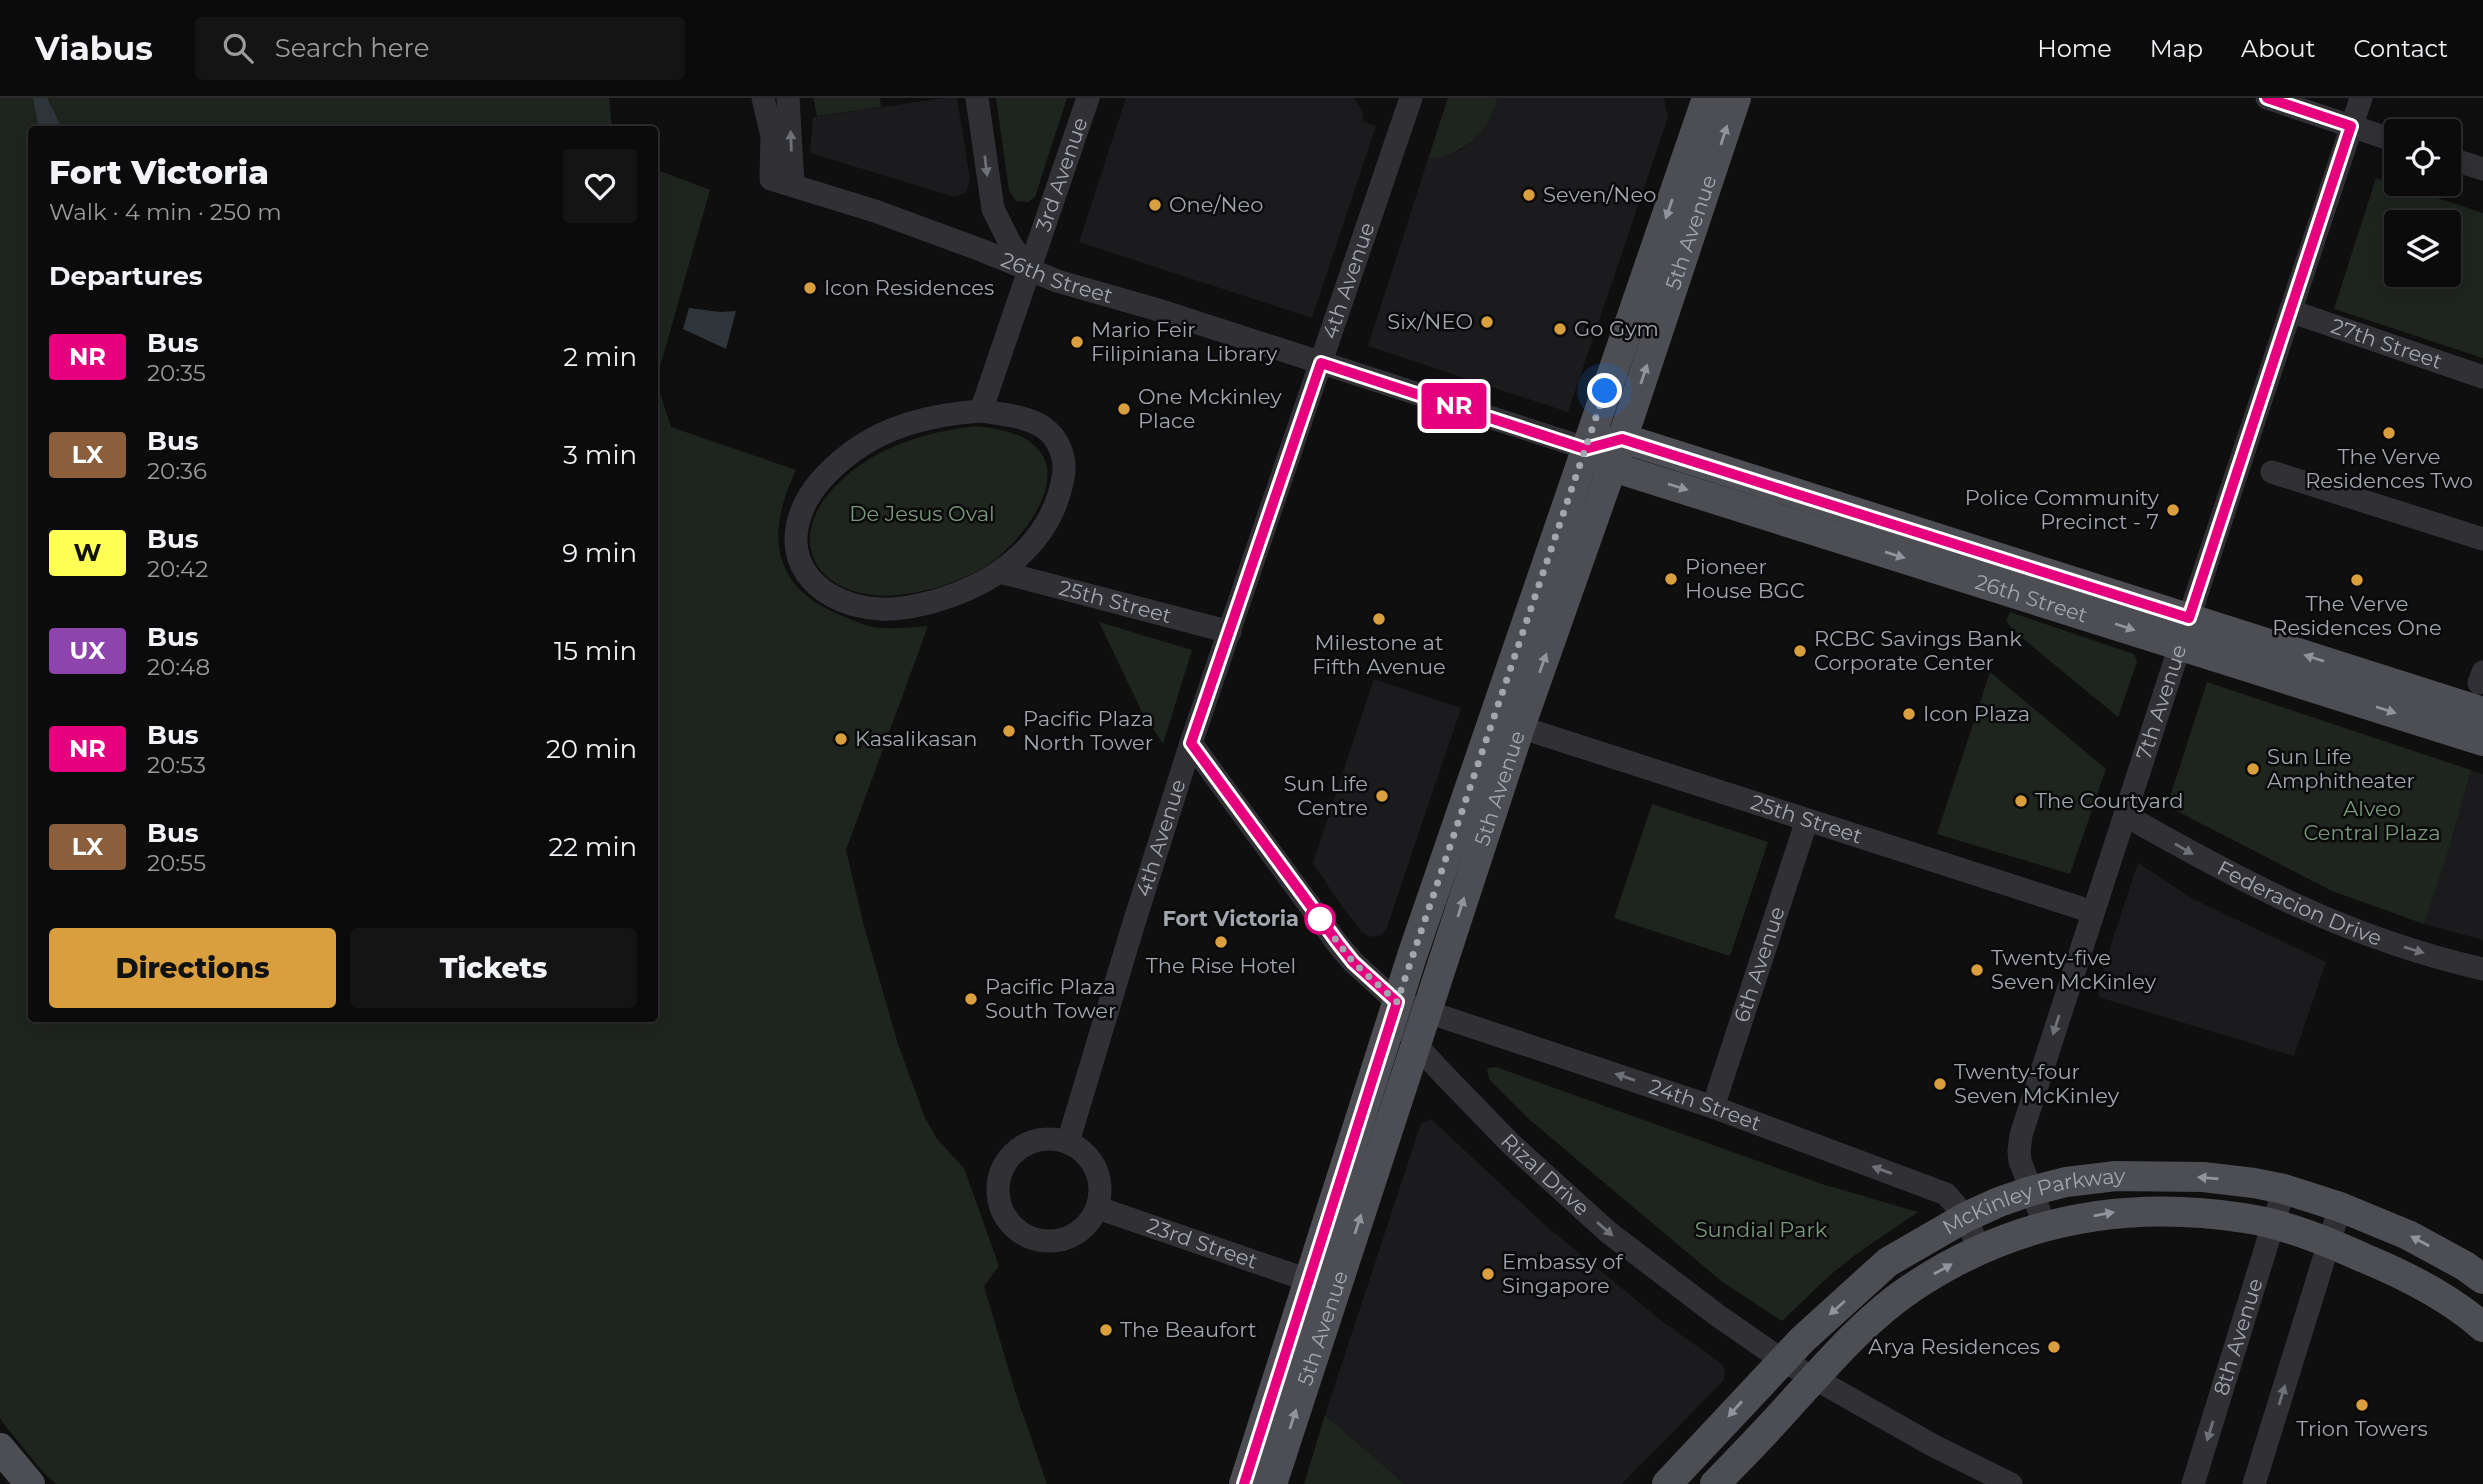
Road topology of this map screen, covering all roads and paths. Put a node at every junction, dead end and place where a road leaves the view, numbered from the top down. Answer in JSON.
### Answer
{"nodes":[{"id":1,"x":763,"y":98,"type":"edge"},
{"id":2,"x":788,"y":98,"type":"edge"},
{"id":3,"x":978,"y":98,"type":"edge"},
{"id":4,"x":1088,"y":98,"type":"edge"},
{"id":5,"x":1411,"y":98,"type":"edge"},
{"id":6,"x":1707,"y":98,"type":"edge"},
{"id":7,"x":1736,"y":98,"type":"edge"},
{"id":8,"x":2267,"y":98,"type":"edge"},
{"id":9,"x":2361,"y":98,"type":"edge"},
{"id":10,"x":2351,"y":126,"type":"junction"},
{"id":11,"x":2384,"y":137,"type":"edge"},
{"id":12,"x":2461,"y":162,"type":"edge"},
{"id":13,"x":2483,"y":169,"type":"edge"},
{"id":14,"x":782,"y":182,"type":"junction"},
{"id":15,"x":1029,"y":271,"type":"junction"},
{"id":16,"x":2290,"y":311,"type":"junction"},
{"id":17,"x":1321,"y":363,"type":"junction"},
{"id":18,"x":2483,"y":377,"type":"edge"},
{"id":19,"x":981,"y":411,"type":"junction"},
{"id":20,"x":1585,"y":449,"type":"junction"},
{"id":21,"x":1617,"y":453,"type":"junction"},
{"id":22,"x":2272,"y":471,"type":"dead end"},
{"id":23,"x":2483,"y":539,"type":"edge"},
{"id":24,"x":1000,"y":572,"type":"junction"},
{"id":25,"x":2185,"y":631,"type":"junction"},
{"id":26,"x":1230,"y":632,"type":"junction"},
{"id":27,"x":2482,"y":689,"type":"edge"},
{"id":28,"x":1520,"y":727,"type":"junction"},
{"id":29,"x":2483,"y":741,"type":"edge"},
{"id":30,"x":1191,"y":743,"type":"junction"},
{"id":31,"x":2125,"y":815,"type":"junction"},
{"id":32,"x":1807,"y":820,"type":"junction"},
{"id":33,"x":2093,"y":912,"type":"junction"},
{"id":34,"x":2483,"y":969,"type":"edge"},
{"id":35,"x":1397,"y":1002,"type":"junction"},
{"id":36,"x":1427,"y":1011,"type":"junction"},
{"id":37,"x":1416,"y":1045,"type":"junction"},
{"id":38,"x":1713,"y":1107,"type":"junction"},
{"id":39,"x":1068,"y":1142,"type":"junction"},
{"id":40,"x":2284,"y":1189,"type":"junction"},
{"id":41,"x":2031,"y":1191,"type":"junction"},
{"id":42,"x":2340,"y":1207,"type":"junction"},
{"id":43,"x":1098,"y":1208,"type":"junction"},
{"id":44,"x":1966,"y":1217,"type":"junction"},
{"id":45,"x":2273,"y":1225,"type":"junction"},
{"id":46,"x":2045,"y":1226,"type":"junction"},
{"id":47,"x":2329,"y":1242,"type":"junction"},
{"id":48,"x":1979,"y":1250,"type":"junction"},
{"id":49,"x":2483,"y":1279,"type":"edge"},
{"id":50,"x":1308,"y":1280,"type":"junction"},
{"id":51,"x":2483,"y":1327,"type":"edge"},
{"id":52,"x":1782,"y":1360,"type":"junction"},
{"id":53,"x":1813,"y":1378,"type":"junction"},
{"id":54,"x":0,"y":1448,"type":"edge"},
{"id":55,"x":30,"y":1484,"type":"edge"},
{"id":56,"x":1244,"y":1484,"type":"edge"},
{"id":57,"x":1272,"y":1484,"type":"edge"},
{"id":58,"x":1667,"y":1484,"type":"edge"},
{"id":59,"x":1715,"y":1484,"type":"edge"},
{"id":60,"x":2011,"y":1484,"type":"edge"},
{"id":61,"x":2193,"y":1484,"type":"edge"},
{"id":62,"x":2254,"y":1484,"type":"edge"}],
"edges":[{"from":1,"to":14,"type":"street"},
{"from":14,"to":2,"type":"street","one_way":true},
{"from":3,"to":15,"type":"street","one_way":true},
{"from":4,"to":15,"type":"street","name":"3rd Avenue"},
{"from":5,"to":17,"type":"street","name":"4th Avenue"},
{"from":6,"to":20,"type":"main road","name":"5th Avenue","one_way":true},
{"from":21,"to":7,"type":"main road","name":"5th Avenue","one_way":true},
{"from":8,"to":10,"type":"street"},
{"from":9,"to":10,"type":"street","name":"7th Avenue"},
{"from":10,"to":11,"type":"street"},
{"from":10,"to":16,"type":"street","name":"7th Avenue"},
{"from":12,"to":13,"type":"street"},
{"from":14,"to":15,"type":"street","name":"26th Street"},
{"from":15,"to":17,"type":"street","name":"26th Street"},
{"from":15,"to":19,"type":"street","name":"3rd Avenue"},
{"from":16,"to":18,"type":"street","name":"27th Street"},
{"from":16,"to":25,"type":"street","name":"7th Avenue"},
{"from":17,"to":20,"type":"street","name":"26th Street"},
{"from":17,"to":26,"type":"street","name":"4th Avenue"},
{"from":19,"to":24,"type":"street"},
{"from":19,"to":24,"type":"street"},
{"from":20,"to":21,"type":"main road","name":"26th Street"},
{"from":20,"to":35,"type":"main road","name":"5th Avenue"},
{"from":21,"to":25,"type":"main road","name":"26th Street"},
{"from":28,"to":21,"type":"main road","name":"5th Avenue","one_way":true},
{"from":22,"to":23,"type":"street"},
{"from":24,"to":26,"type":"street","name":"25th Street"},
{"from":27,"to":25,"type":"main road","name":"26th Street","one_way":true},
{"from":25,"to":29,"type":"main road","name":"26th Street","one_way":true},
{"from":25,"to":31,"type":"street","name":"7th Avenue"},
{"from":26,"to":30,"type":"street","name":"4th Avenue"},
{"from":28,"to":32,"type":"street","name":"25th Street"},
{"from":36,"to":28,"type":"main road","name":"5th Avenue","one_way":true},
{"from":30,"to":35,"type":"street","name":"Rizal Drive"},
{"from":30,"to":39,"type":"street","name":"4th Avenue"},
{"from":31,"to":33,"type":"street","name":"7th Avenue"},
{"from":31,"to":34,"type":"street","name":"Federacion Drive","one_way":true},
{"from":32,"to":33,"type":"street","name":"25th Street"},
{"from":32,"to":38,"type":"street","name":"6th Avenue"},
{"from":33,"to":41,"type":"street","name":"7th Avenue","one_way":true},
{"from":35,"to":36,"type":"street","name":"24th Street"},
{"from":35,"to":37,"type":"street","name":"Rizal Drive"},
{"from":35,"to":50,"type":"main road","name":"5th Avenue"},
{"from":36,"to":37,"type":"main road","name":"5th Avenue"},
{"from":38,"to":36,"type":"street","name":"24th Street","one_way":true},
{"from":37,"to":52,"type":"street","name":"Rizal Drive","one_way":true},
{"from":57,"to":37,"type":"main road","name":"5th Avenue","one_way":true},
{"from":44,"to":38,"type":"street","name":"24th Street","one_way":true},
{"from":39,"to":43,"type":"street"},
{"from":39,"to":43,"type":"street"},
{"from":40,"to":41,"type":"main road","name":"McKinley Parkway","one_way":true},
{"from":40,"to":42,"type":"main road","name":"McKinley Parkway"},
{"from":40,"to":45,"type":"street","name":"8th Avenue"},
{"from":41,"to":44,"type":"main road","name":"McKinley Parkway"},
{"from":41,"to":46,"type":"street","name":"7th Avenue"},
{"from":42,"to":47,"type":"street"},
{"from":49,"to":42,"type":"main road","name":"McKinley Parkway","one_way":true},
{"from":43,"to":50,"type":"street","name":"23rd Street"},
{"from":44,"to":48,"type":"street","name":"24th Street"},
{"from":44,"to":52,"type":"main road","name":"McKinley Parkway","one_way":true},
{"from":46,"to":45,"type":"main road","name":"McKinley Parkway","one_way":true},
{"from":45,"to":47,"type":"main road","name":"McKinley Parkway"},
{"from":45,"to":61,"type":"street","name":"8th Avenue","one_way":true},
{"from":46,"to":48,"type":"main road","name":"McKinley Parkway"},
{"from":47,"to":51,"type":"main road","name":"McKinley Parkway"},
{"from":62,"to":47,"type":"street","one_way":true},
{"from":53,"to":48,"type":"main road","name":"McKinley Parkway","one_way":true},
{"from":50,"to":56,"type":"main road","name":"5th Avenue"},
{"from":52,"to":53,"type":"street","name":"Rizal Drive"},
{"from":52,"to":58,"type":"main road","name":"McKinley Parkway","one_way":true},
{"from":53,"to":59,"type":"main road","name":"McKinley Parkway"},
{"from":53,"to":60,"type":"street","name":"Rizal Drive"},
{"from":54,"to":55,"type":"main road"}]}
